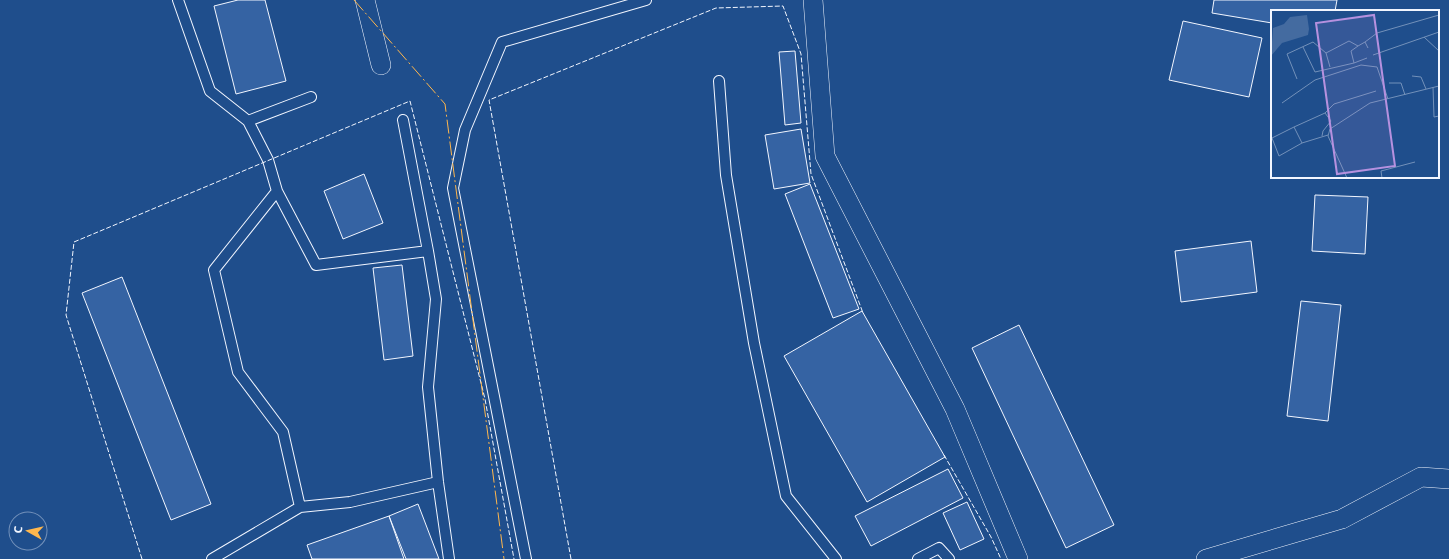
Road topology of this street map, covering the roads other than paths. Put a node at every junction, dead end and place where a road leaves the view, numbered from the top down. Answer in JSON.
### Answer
{"nodes":[{"id":1,"x":178,"y":0,"type":"edge"},
{"id":2,"x":365,"y":0,"type":"edge"},
{"id":3,"x":646,"y":0,"type":"edge"},
{"id":4,"x":813,"y":0,"type":"edge"},
{"id":5,"x":381,"y":65,"type":"dead end"},
{"id":6,"x":719,"y":81,"type":"dead end"},
{"id":7,"x":311,"y":97,"type":"dead end"},
{"id":8,"x":248,"y":120,"type":"junction"},
{"id":9,"x":403,"y":120,"type":"dead end"},
{"id":10,"x":277,"y":191,"type":"junction"},
{"id":11,"x":428,"y":251,"type":"junction"},
{"id":12,"x":1449,"y":479,"type":"edge"},
{"id":13,"x":438,"y":482,"type":"junction"},
{"id":14,"x":300,"y":507,"type":"junction"},
{"id":15,"x":212,"y":559,"type":"edge"},
{"id":16,"x":449,"y":559,"type":"edge"},
{"id":17,"x":526,"y":559,"type":"edge"},
{"id":18,"x":836,"y":559,"type":"edge"},
{"id":19,"x":918,"y":559,"type":"edge"},
{"id":20,"x":949,"y":559,"type":"edge"},
{"id":21,"x":1018,"y":559,"type":"edge"},
{"id":22,"x":1206,"y":559,"type":"edge"}],
"edges":[{"from":1,"to":8,"type":"lane"},
{"from":2,"to":5,"type":"street"},
{"from":3,"to":17,"type":"lane"},
{"from":4,"to":21,"type":"street"},
{"from":6,"to":18,"type":"lane"},
{"from":7,"to":8,"type":"lane"},
{"from":8,"to":10,"type":"lane"},
{"from":9,"to":11,"type":"lane"},
{"from":10,"to":11,"type":"lane"},
{"from":10,"to":14,"type":"lane"},
{"from":11,"to":13,"type":"lane"},
{"from":12,"to":22,"type":"street"},
{"from":13,"to":14,"type":"lane"},
{"from":13,"to":16,"type":"lane"},
{"from":14,"to":15,"type":"lane"},
{"from":19,"to":20,"type":"lane"}]}
